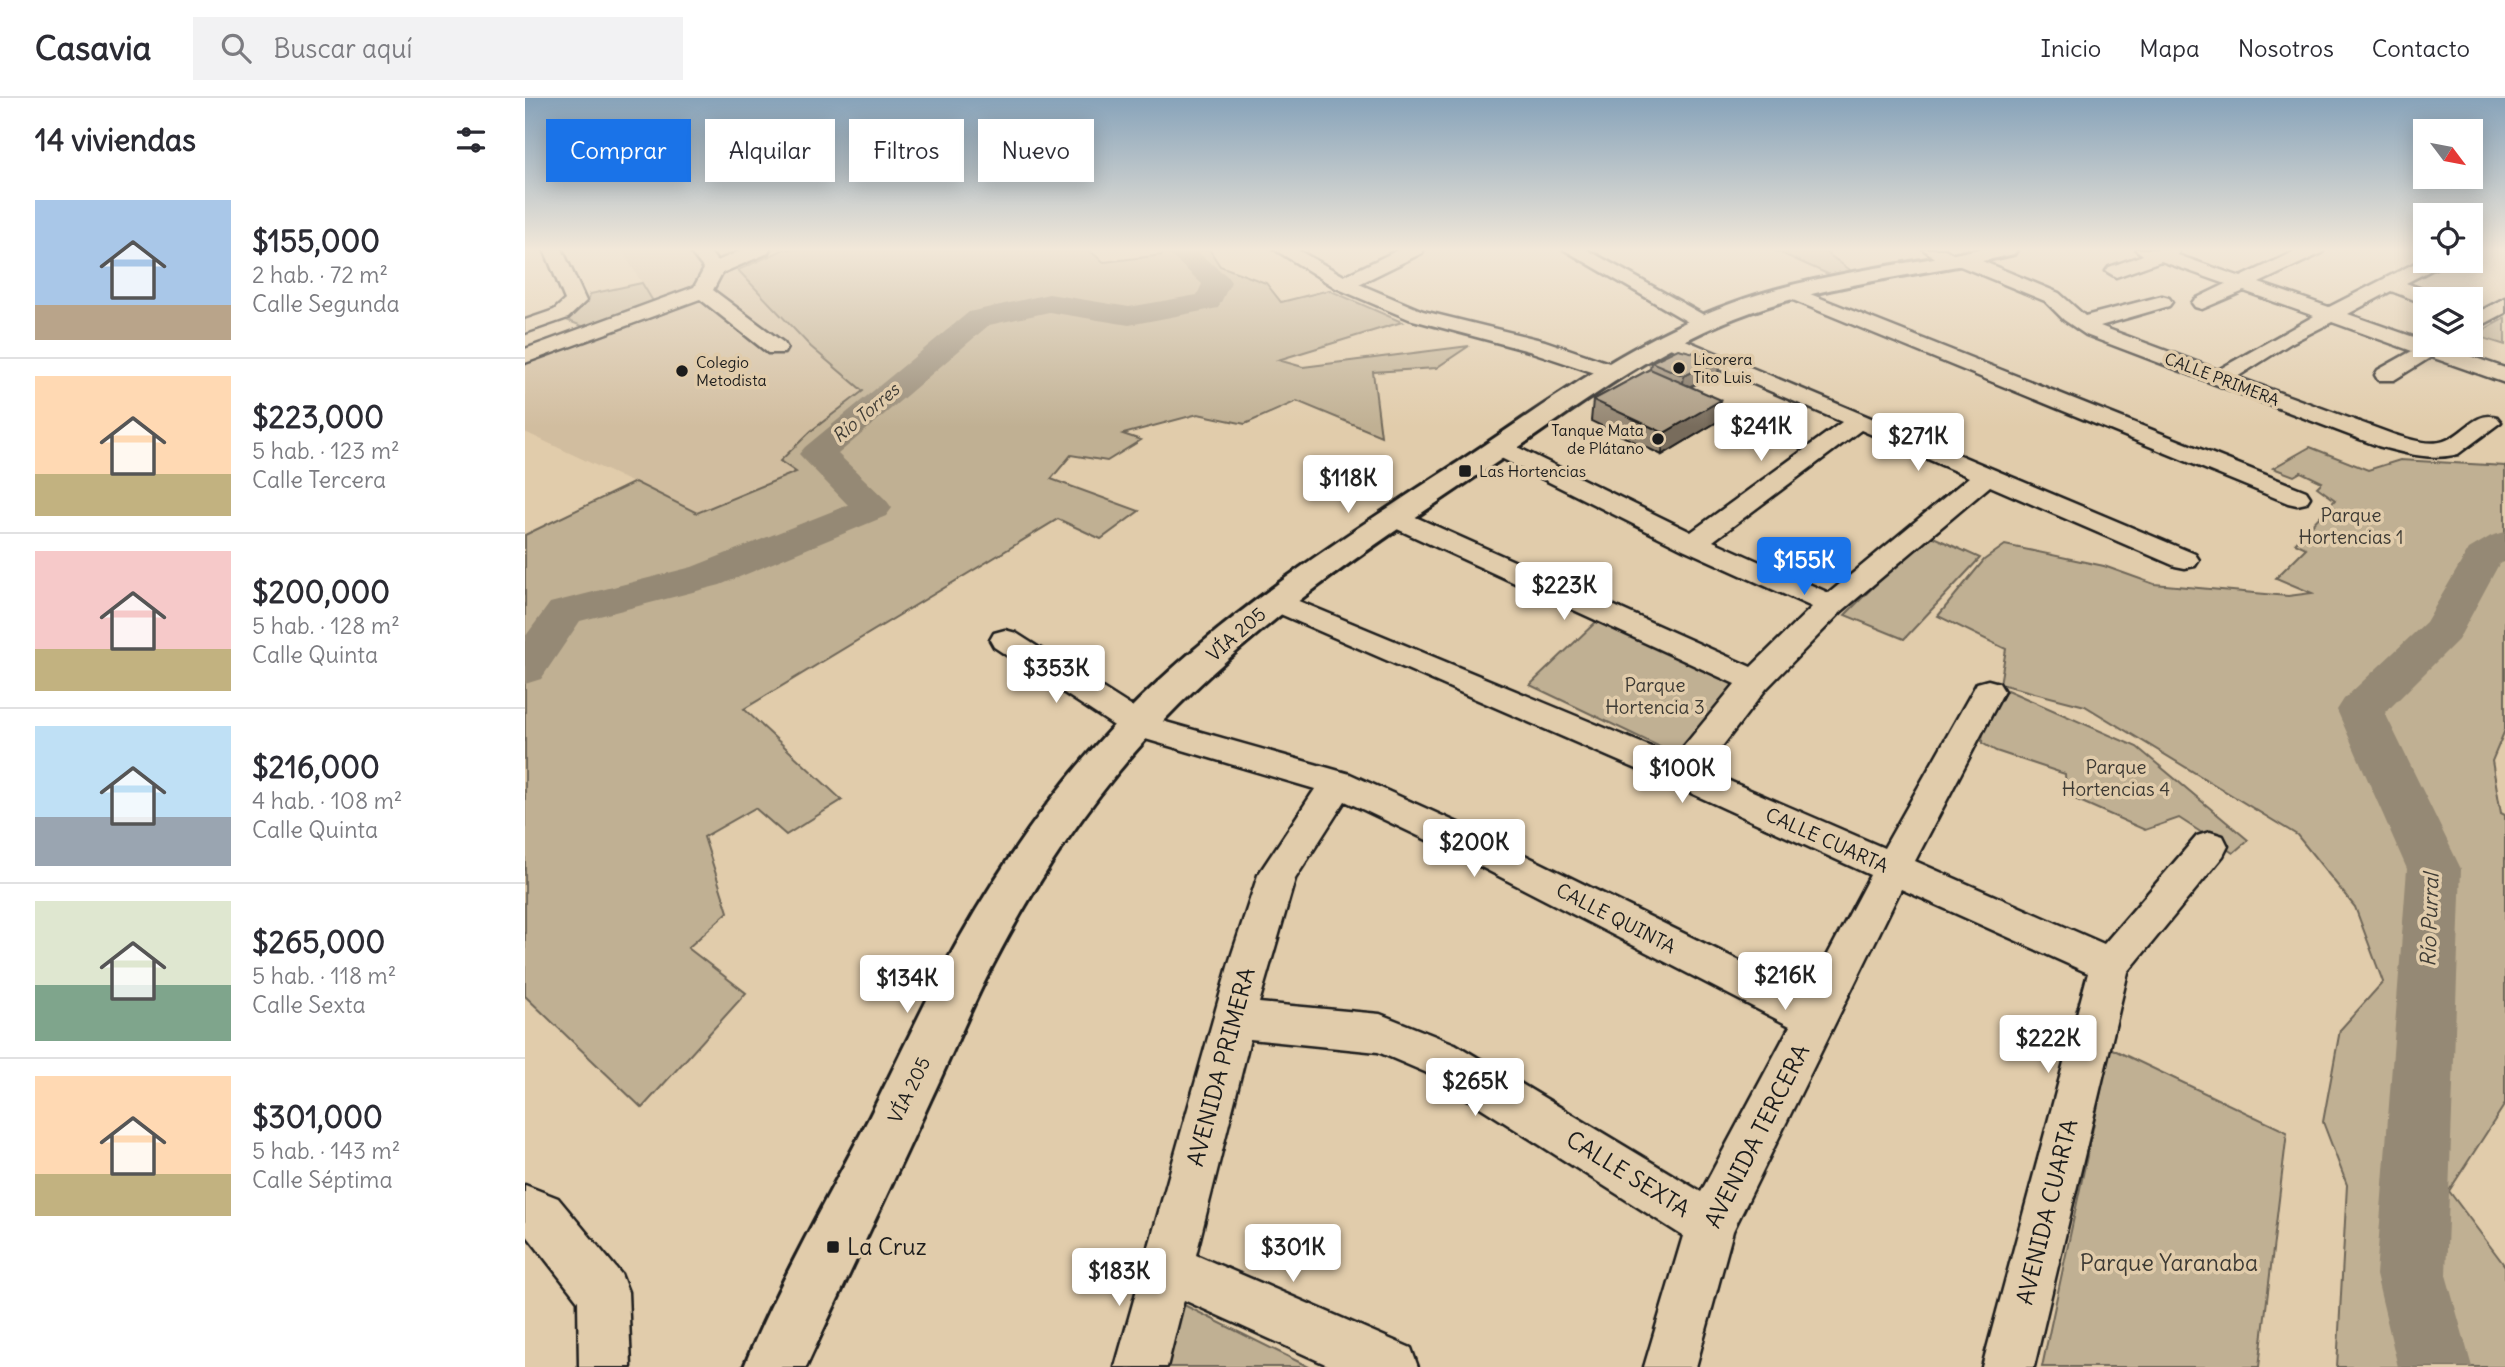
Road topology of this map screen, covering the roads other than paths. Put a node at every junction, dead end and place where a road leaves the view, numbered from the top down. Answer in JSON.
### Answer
{"nodes":[{"id":1,"x":568,"y":308,"type":"edge"},
{"id":2,"x":655,"y":308,"type":"edge"},
{"id":3,"x":724,"y":308,"type":"edge"},
{"id":4,"x":1400,"y":308,"type":"edge"},
{"id":5,"x":1676,"y":308,"type":"edge"},
{"id":6,"x":1744,"y":308,"type":"edge"},
{"id":7,"x":1830,"y":308,"type":"edge"},
{"id":8,"x":2064,"y":308,"type":"edge"},
{"id":9,"x":2141,"y":308,"type":"edge"},
{"id":10,"x":2316,"y":308,"type":"edge"},
{"id":11,"x":2345,"y":308,"type":"edge"},
{"id":12,"x":2333,"y":314,"type":"junction"},
{"id":13,"x":1702,"y":323,"type":"junction"},
{"id":14,"x":2081,"y":323,"type":"junction"},
{"id":15,"x":525,"y":327,"type":"edge"},
{"id":16,"x":1671,"y":340,"type":"junction"},
{"id":17,"x":2413,"y":340,"type":"edge"},
{"id":18,"x":776,"y":348,"type":"dead end"},
{"id":19,"x":525,"y":356,"type":"edge"},
{"id":20,"x":2416,"y":357,"type":"edge"},
{"id":21,"x":2458,"y":357,"type":"edge"},
{"id":22,"x":1612,"y":372,"type":"junction"},
{"id":23,"x":2386,"y":375,"type":"dead end"},
{"id":24,"x":2505,"y":376,"type":"edge"},
{"id":25,"x":2220,"y":377,"type":"junction"},
{"id":26,"x":2496,"y":416,"type":"edge"},
{"id":27,"x":1857,"y":422,"type":"junction"},
{"id":28,"x":1500,"y":448,"type":"junction"},
{"id":29,"x":1985,"y":477,"type":"junction"},
{"id":30,"x":2297,"y":498,"type":"dead end"},
{"id":31,"x":1393,"y":517,"type":"junction"},
{"id":32,"x":1693,"y":542,"type":"junction"},
{"id":33,"x":2185,"y":560,"type":"dead end"},
{"id":34,"x":1274,"y":601,"type":"junction"},
{"id":35,"x":1832,"y":605,"type":"junction"},
{"id":36,"x":1005,"y":640,"type":"dead end"},
{"id":37,"x":1755,"y":681,"type":"junction"},
{"id":38,"x":1988,"y":691,"type":"dead end"},
{"id":39,"x":1137,"y":725,"type":"junction"},
{"id":40,"x":1681,"y":774,"type":"junction"},
{"id":41,"x":1338,"y":783,"type":"junction"},
{"id":42,"x":2210,"y":846,"type":"dead end"},
{"id":43,"x":1892,"y":869,"type":"junction"},
{"id":44,"x":2110,"y":965,"type":"junction"},
{"id":45,"x":1235,"y":1019,"type":"junction"},
{"id":46,"x":1817,"y":1019,"type":"junction"},
{"id":47,"x":525,"y":1209,"type":"edge"},
{"id":48,"x":1710,"y":1225,"type":"junction"},
{"id":49,"x":1166,"y":1268,"type":"junction"},
{"id":50,"x":605,"y":1367,"type":"edge"},
{"id":51,"x":774,"y":1367,"type":"edge"},
{"id":52,"x":1140,"y":1367,"type":"edge"},
{"id":53,"x":1392,"y":1367,"type":"edge"},
{"id":54,"x":1670,"y":1367,"type":"edge"},
{"id":55,"x":2008,"y":1367,"type":"edge"}],
"edges":[{"from":1,"to":15,"type":"street"},
{"from":2,"to":19,"type":"street"},
{"from":3,"to":18,"type":"street"},
{"from":4,"to":22,"type":"street"},
{"from":5,"to":13,"type":"street"},
{"from":6,"to":13,"type":"main road","name":"VÍA 205"},
{"from":7,"to":30,"type":"street"},
{"from":8,"to":14,"type":"street","name":"CALLE PRIMERA"},
{"from":9,"to":14,"type":"street"},
{"from":10,"to":12,"type":"street"},
{"from":11,"to":12,"type":"street"},
{"from":12,"to":17,"type":"street"},
{"from":12,"to":25,"type":"street"},
{"from":13,"to":16,"type":"main road","name":"VÍA 205"},
{"from":14,"to":25,"type":"street","name":"CALLE PRIMERA"},
{"from":16,"to":22,"type":"main road","name":"VÍA 205"},
{"from":16,"to":27,"type":"street"},
{"from":20,"to":23,"type":"street"},
{"from":21,"to":24,"type":"street"},
{"from":22,"to":28,"type":"main road","name":"VÍA 205"},
{"from":25,"to":26,"type":"street","name":"CALLE PRIMERA"},
{"from":27,"to":29,"type":"street"},
{"from":27,"to":32,"type":"street"},
{"from":28,"to":31,"type":"main road","name":"VÍA 205"},
{"from":28,"to":32,"type":"street"},
{"from":29,"to":33,"type":"street"},
{"from":29,"to":35,"type":"street"},
{"from":31,"to":34,"type":"main road","name":"VÍA 205"},
{"from":31,"to":37,"type":"street"},
{"from":32,"to":35,"type":"street"},
{"from":34,"to":39,"type":"main road","name":"VÍA 205"},
{"from":34,"to":40,"type":"street","name":"CALLE CUARTA"},
{"from":35,"to":37,"type":"street"},
{"from":36,"to":39,"type":"street","name":"CALLE QUINTA"},
{"from":37,"to":40,"type":"street"},
{"from":38,"to":43,"type":"street","name":"AVENIDA TERCERA"},
{"from":39,"to":41,"type":"street","name":"CALLE QUINTA"},
{"from":39,"to":51,"type":"main road","name":"VÍA 205"},
{"from":40,"to":43,"type":"street","name":"CALLE CUARTA"},
{"from":41,"to":45,"type":"street","name":"AVENIDA PRIMERA"},
{"from":41,"to":46,"type":"street","name":"CALLE QUINTA"},
{"from":42,"to":44,"type":"street","name":"AVENIDA CUARTA"},
{"from":43,"to":44,"type":"street","name":"CALLE CUARTA"},
{"from":43,"to":46,"type":"street","name":"AVENIDA TERCERA"},
{"from":44,"to":55,"type":"street","name":"AVENIDA CUARTA"},
{"from":45,"to":48,"type":"street","name":"CALLE SEXTA"},
{"from":45,"to":49,"type":"street","name":"AVENIDA PRIMERA"},
{"from":46,"to":48,"type":"street","name":"AVENIDA TERCERA"},
{"from":47,"to":50,"type":"street"},
{"from":48,"to":54,"type":"street","name":"AVENIDA TERCERA"},
{"from":49,"to":52,"type":"street","name":"AVENIDA PRIMERA"},
{"from":49,"to":53,"type":"street"}]}
